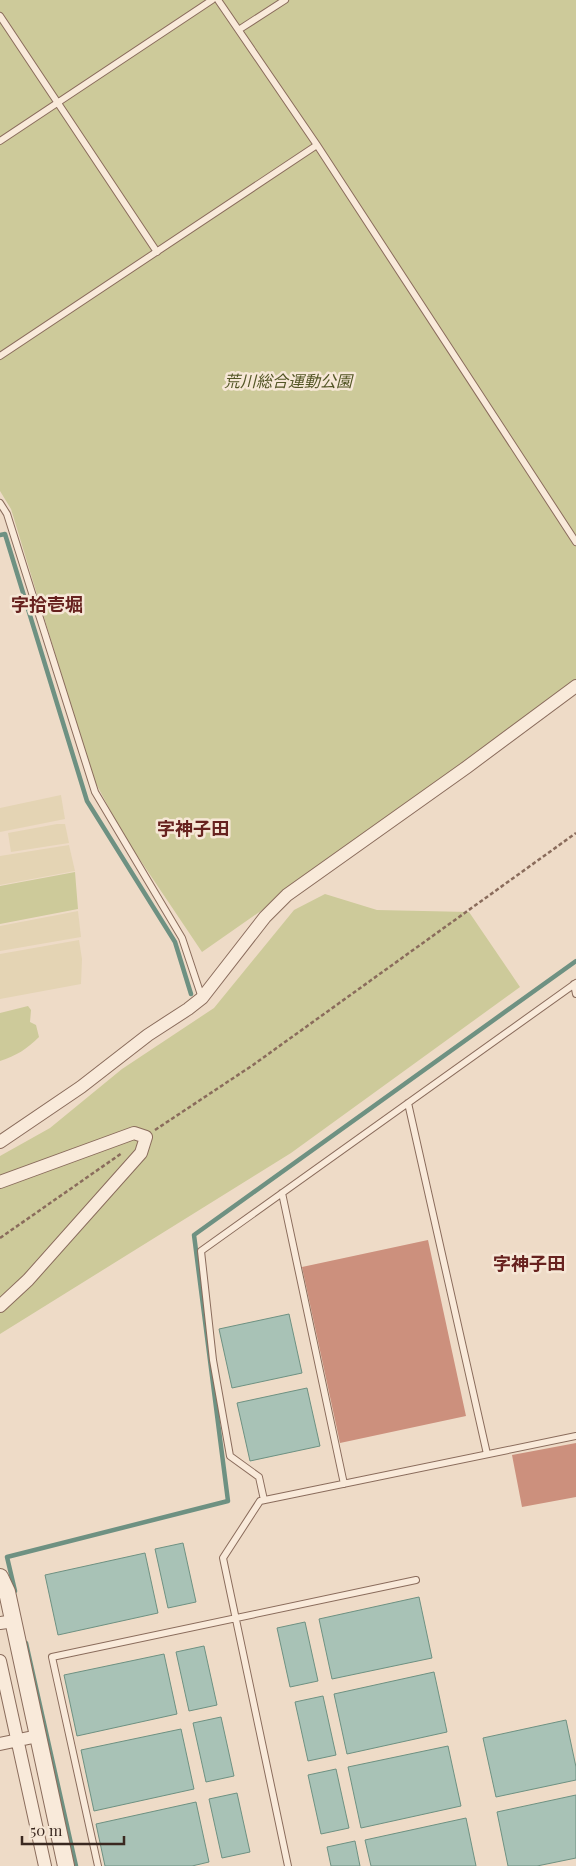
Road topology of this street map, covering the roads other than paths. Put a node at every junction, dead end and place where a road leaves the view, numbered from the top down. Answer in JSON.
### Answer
{"nodes":[{"id":1,"x":212,"y":0,"type":"edge"},
{"id":2,"x":218,"y":0,"type":"edge"},
{"id":3,"x":285,"y":0,"type":"edge"},
{"id":4,"x":0,"y":16,"type":"edge"},
{"id":5,"x":240,"y":29,"type":"junction"},
{"id":6,"x":57,"y":104,"type":"junction"},
{"id":7,"x":0,"y":141,"type":"edge"},
{"id":8,"x":316,"y":145,"type":"junction"},
{"id":9,"x":156,"y":252,"type":"junction"},
{"id":10,"x":0,"y":356,"type":"edge"},
{"id":11,"x":0,"y":503,"type":"edge"},
{"id":12,"x":576,"y":542,"type":"edge"},
{"id":13,"x":576,"y":686,"type":"edge"},
{"id":14,"x":575,"y":984,"type":"edge"},
{"id":15,"x":576,"y":994,"type":"edge"},
{"id":16,"x":202,"y":998,"type":"junction"},
{"id":17,"x":408,"y":1103,"type":"junction"},
{"id":18,"x":0,"y":1142,"type":"edge"},
{"id":19,"x":0,"y":1182,"type":"edge"},
{"id":20,"x":282,"y":1193,"type":"junction"},
{"id":21,"x":0,"y":1306,"type":"edge"},
{"id":22,"x":576,"y":1436,"type":"edge"},
{"id":23,"x":487,"y":1454,"type":"junction"},
{"id":24,"x":344,"y":1484,"type":"junction"},
{"id":25,"x":264,"y":1500,"type":"junction"},
{"id":26,"x":0,"y":1577,"type":"edge"},
{"id":27,"x":416,"y":1580,"type":"dead end"},
{"id":28,"x":236,"y":1618,"type":"junction"},
{"id":29,"x":7,"y":1622,"type":"edge"},
{"id":30,"x":0,"y":1661,"type":"edge"},
{"id":31,"x":38,"y":1736,"type":"junction"},
{"id":32,"x":17,"y":1740,"type":"junction"},
{"id":33,"x":0,"y":1744,"type":"edge"},
{"id":34,"x":45,"y":1866,"type":"edge"},
{"id":35,"x":66,"y":1866,"type":"edge"},
{"id":36,"x":98,"y":1866,"type":"edge"},
{"id":37,"x":288,"y":1866,"type":"edge"}],
"edges":[{"from":1,"to":6,"type":"lane"},
{"from":2,"to":5,"type":"lane"},
{"from":3,"to":5,"type":"lane"},
{"from":4,"to":6,"type":"lane"},
{"from":5,"to":8,"type":"lane"},
{"from":6,"to":7,"type":"lane"},
{"from":6,"to":9,"type":"lane"},
{"from":8,"to":9,"type":"lane"},
{"from":8,"to":12,"type":"lane"},
{"from":9,"to":10,"type":"lane"},
{"from":11,"to":16,"type":"lane"},
{"from":13,"to":16,"type":"street"},
{"from":14,"to":15,"type":"lane"},
{"from":14,"to":17,"type":"lane"},
{"from":16,"to":18,"type":"street"},
{"from":17,"to":20,"type":"lane"},
{"from":17,"to":23,"type":"lane"},
{"from":19,"to":21,"type":"street"},
{"from":20,"to":24,"type":"lane"},
{"from":20,"to":25,"type":"lane"},
{"from":22,"to":23,"type":"lane"},
{"from":23,"to":24,"type":"lane"},
{"from":24,"to":25,"type":"lane"},
{"from":25,"to":28,"type":"lane"},
{"from":26,"to":29,"type":"street"},
{"from":27,"to":28,"type":"lane"},
{"from":28,"to":36,"type":"lane"},
{"from":28,"to":37,"type":"lane"},
{"from":29,"to":31,"type":"street"},
{"from":30,"to":32,"type":"street"},
{"from":31,"to":32,"type":"street"},
{"from":31,"to":35,"type":"street"},
{"from":32,"to":33,"type":"street"},
{"from":32,"to":34,"type":"street"}]}
